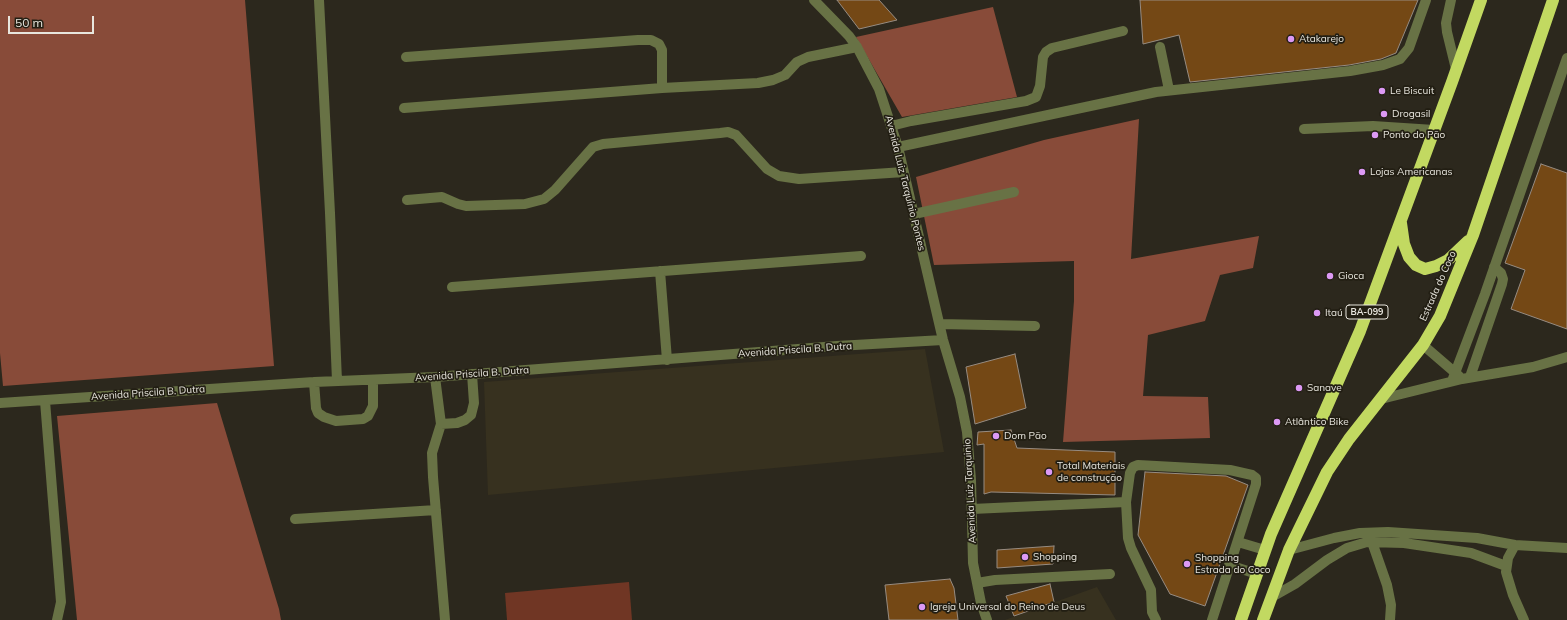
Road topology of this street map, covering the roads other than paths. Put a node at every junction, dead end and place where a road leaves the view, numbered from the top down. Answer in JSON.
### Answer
{"nodes":[{"id":1,"x":319,"y":0,"type":"edge"},
{"id":2,"x":814,"y":0,"type":"edge"},
{"id":3,"x":1426,"y":0,"type":"edge"},
{"id":4,"x":1451,"y":0,"type":"edge"},
{"id":5,"x":1481,"y":0,"type":"edge"},
{"id":6,"x":1553,"y":0,"type":"edge"},
{"id":7,"x":1123,"y":30,"type":"dead end"},
{"id":8,"x":858,"y":47,"type":"junction"},
{"id":9,"x":1160,"y":47,"type":"dead end"},
{"id":10,"x":406,"y":57,"type":"dead end"},
{"id":11,"x":1567,"y":58,"type":"edge"},
{"id":12,"x":1456,"y":69,"type":"junction"},
{"id":13,"x":662,"y":88,"type":"junction"},
{"id":14,"x":1169,"y":90,"type":"junction"},
{"id":15,"x":404,"y":108,"type":"dead end"},
{"id":16,"x":891,"y":126,"type":"junction"},
{"id":17,"x":1304,"y":129,"type":"dead end"},
{"id":18,"x":1434,"y":130,"type":"junction"},
{"id":19,"x":898,"y":147,"type":"junction"},
{"id":20,"x":904,"y":172,"type":"junction"},
{"id":21,"x":1014,"y":192,"type":"dead end"},
{"id":22,"x":407,"y":200,"type":"dead end"},
{"id":23,"x":914,"y":214,"type":"junction"},
{"id":24,"x":1401,"y":220,"type":"junction"},
{"id":25,"x":1473,"y":235,"type":"junction"},
{"id":26,"x":861,"y":256,"type":"dead end"},
{"id":27,"x":1494,"y":267,"type":"junction"},
{"id":28,"x":660,"y":271,"type":"junction"},
{"id":29,"x":452,"y":287,"type":"dead end"},
{"id":30,"x":940,"y":324,"type":"junction"},
{"id":31,"x":1035,"y":326,"type":"dead end"},
{"id":32,"x":943,"y":340,"type":"junction"},
{"id":33,"x":1423,"y":344,"type":"junction"},
{"id":34,"x":1567,"y":357,"type":"edge"},
{"id":35,"x":667,"y":360,"type":"junction"},
{"id":36,"x":472,"y":374,"type":"junction"},
{"id":37,"x":435,"y":377,"type":"junction"},
{"id":38,"x":1459,"y":377,"type":"junction"},
{"id":39,"x":373,"y":380,"type":"junction"},
{"id":40,"x":337,"y":381,"type":"junction"},
{"id":41,"x":314,"y":382,"type":"junction"},
{"id":42,"x":1381,"y":399,"type":"junction"},
{"id":43,"x":45,"y":401,"type":"junction"},
{"id":44,"x":0,"y":403,"type":"edge"},
{"id":45,"x":441,"y":424,"type":"junction"},
{"id":46,"x":1126,"y":502,"type":"junction"},
{"id":47,"x":972,"y":509,"type":"junction"},
{"id":48,"x":436,"y":510,"type":"junction"},
{"id":49,"x":295,"y":519,"type":"dead end"},
{"id":50,"x":1428,"y":534,"type":"junction"},
{"id":51,"x":1373,"y":537,"type":"junction"},
{"id":52,"x":1238,"y":542,"type":"junction"},
{"id":53,"x":1515,"y":545,"type":"junction"},
{"id":54,"x":1427,"y":546,"type":"junction"},
{"id":55,"x":1567,"y":548,"type":"edge"},
{"id":56,"x":1265,"y":550,"type":"junction"},
{"id":57,"x":1289,"y":550,"type":"junction"},
{"id":58,"x":1230,"y":565,"type":"junction"},
{"id":59,"x":1506,"y":566,"type":"junction"},
{"id":60,"x":1110,"y":574,"type":"dead end"},
{"id":61,"x":1257,"y":574,"type":"junction"},
{"id":62,"x":977,"y":583,"type":"junction"},
{"id":63,"x":1272,"y":597,"type":"junction"},
{"id":64,"x":57,"y":620,"type":"edge"},
{"id":65,"x":445,"y":620,"type":"edge"},
{"id":66,"x":987,"y":620,"type":"edge"},
{"id":67,"x":1156,"y":620,"type":"edge"},
{"id":68,"x":1212,"y":620,"type":"edge"},
{"id":69,"x":1241,"y":620,"type":"edge"},
{"id":70,"x":1262,"y":620,"type":"edge"},
{"id":71,"x":1390,"y":620,"type":"edge"},
{"id":72,"x":1524,"y":620,"type":"edge"}],
"edges":[{"from":1,"to":40,"type":"street"},
{"from":2,"to":8,"type":"street","name":"Avenida Luiz Tarquínio Pontes"},
{"from":3,"to":14,"type":"street"},
{"from":4,"to":12,"type":"street"},
{"from":5,"to":12,"type":"highway","number":"BA-099"},
{"from":6,"to":25,"type":"highway","name":"Estrada do Coco"},
{"from":7,"to":16,"type":"street"},
{"from":8,"to":13,"type":"street"},
{"from":8,"to":16,"type":"street","name":"Avenida Luiz Tarquínio Pontes"},
{"from":9,"to":14,"type":"street"},
{"from":10,"to":13,"type":"street"},
{"from":11,"to":27,"type":"street"},
{"from":12,"to":18,"type":"highway","number":"BA-099"},
{"from":13,"to":15,"type":"street"},
{"from":14,"to":19,"type":"street"},
{"from":16,"to":19,"type":"street","name":"Avenida Luiz Tarquínio Pontes"},
{"from":17,"to":18,"type":"street"},
{"from":18,"to":24,"type":"highway","number":"BA-099"},
{"from":19,"to":20,"type":"street","name":"Avenida Luiz Tarquínio Pontes"},
{"from":20,"to":22,"type":"street"},
{"from":20,"to":23,"type":"street","name":"Avenida Luiz Tarquínio Pontes"},
{"from":21,"to":23,"type":"street"},
{"from":23,"to":30,"type":"street","name":"Avenida Luiz Tarquínio Pontes"},
{"from":24,"to":25,"type":"highway"},
{"from":24,"to":56,"type":"highway","number":"BA-099"},
{"from":25,"to":33,"type":"highway","name":"Estrada do Coco"},
{"from":26,"to":28,"type":"street"},
{"from":27,"to":38,"type":"street"},
{"from":27,"to":38,"type":"street"},
{"from":28,"to":29,"type":"street"},
{"from":28,"to":35,"type":"street"},
{"from":30,"to":31,"type":"street"},
{"from":30,"to":32,"type":"street","name":"Avenida Luiz Tarquínio Pontes"},
{"from":32,"to":35,"type":"street","name":"Avenida Priscila B. Dutra"},
{"from":32,"to":47,"type":"street","name":"Avenida Luiz Tarquinio"},
{"from":33,"to":38,"type":"street"},
{"from":33,"to":42,"type":"highway","name":"Estrada do Coco"},
{"from":34,"to":38,"type":"street"},
{"from":35,"to":36,"type":"street","name":"Avenida Priscila B. Dutra"},
{"from":36,"to":37,"type":"street","name":"Avenida Priscila B. Dutra"},
{"from":36,"to":45,"type":"street"},
{"from":37,"to":39,"type":"street","name":"Avenida Priscila B. Dutra"},
{"from":37,"to":45,"type":"street"},
{"from":38,"to":42,"type":"street"},
{"from":39,"to":40,"type":"street","name":"Avenida Priscila B. Dutra"},
{"from":39,"to":41,"type":"street"},
{"from":40,"to":41,"type":"street","name":"Avenida Priscila B. Dutra"},
{"from":41,"to":43,"type":"street","name":"Avenida Priscila B. Dutra"},
{"from":42,"to":57,"type":"highway","name":"Estrada do Coco"},
{"from":43,"to":44,"type":"street","name":"Avenida Priscila B. Dutra"},
{"from":43,"to":64,"type":"street"},
{"from":45,"to":48,"type":"street"},
{"from":46,"to":47,"type":"street"},
{"from":46,"to":52,"type":"street"},
{"from":46,"to":67,"type":"street"},
{"from":47,"to":62,"type":"street","name":"Avenida Luiz Tarquinio"},
{"from":48,"to":49,"type":"street"},
{"from":48,"to":65,"type":"street"},
{"from":50,"to":51,"type":"street"},
{"from":50,"to":53,"type":"street"},
{"from":50,"to":54,"type":"street"},
{"from":51,"to":54,"type":"street"},
{"from":51,"to":57,"type":"street"},
{"from":51,"to":63,"type":"street"},
{"from":51,"to":71,"type":"street"},
{"from":52,"to":56,"type":"street"},
{"from":52,"to":58,"type":"street"},
{"from":53,"to":55,"type":"street"},
{"from":53,"to":59,"type":"street"},
{"from":54,"to":59,"type":"street"},
{"from":56,"to":61,"type":"highway","number":"BA-099"},
{"from":57,"to":63,"type":"highway","name":"Estrada do Coco"},
{"from":58,"to":61,"type":"street"},
{"from":58,"to":68,"type":"street"},
{"from":59,"to":72,"type":"street"},
{"from":60,"to":62,"type":"street"},
{"from":61,"to":69,"type":"highway","number":"BA-099"},
{"from":62,"to":66,"type":"street","name":"Avenida Luiz Tarquinio"},
{"from":63,"to":70,"type":"highway","name":"Estrada do Coco"}]}
